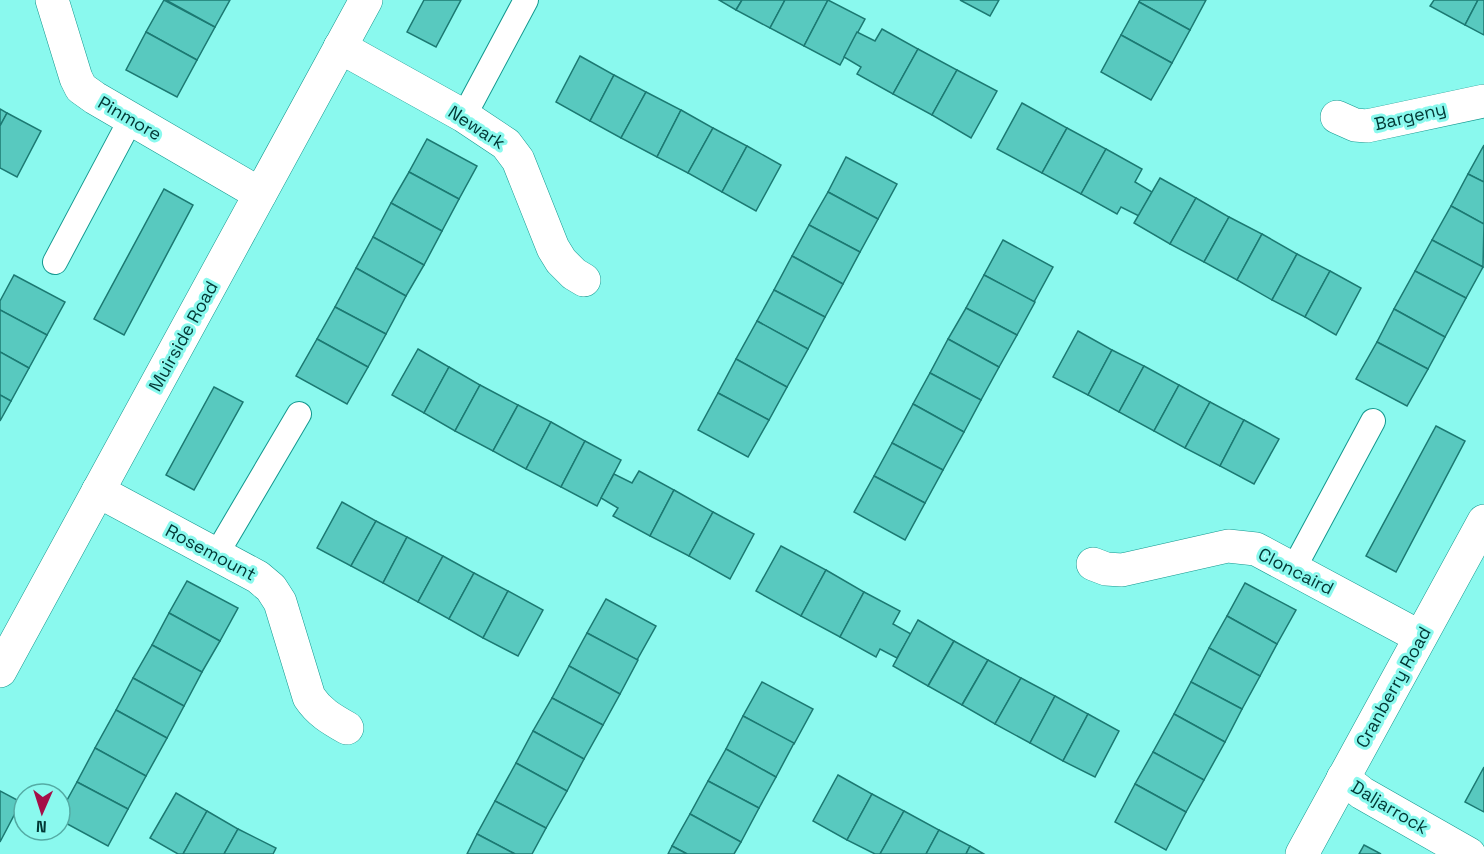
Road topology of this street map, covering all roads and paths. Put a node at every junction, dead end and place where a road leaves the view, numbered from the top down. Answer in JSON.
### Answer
{"nodes":[{"id":1,"x":52,"y":0,"type":"edge"},
{"id":2,"x":366,"y":0,"type":"edge"},
{"id":3,"x":526,"y":0,"type":"edge"},
{"id":4,"x":340,"y":47,"type":"junction"},
{"id":5,"x":1484,"y":101,"type":"edge"},
{"id":6,"x":464,"y":116,"type":"junction"},
{"id":7,"x":1337,"y":117,"type":"dead end"},
{"id":8,"x":131,"y":119,"type":"junction"},
{"id":9,"x":260,"y":194,"type":"junction"},
{"id":10,"x":55,"y":261,"type":"dead end"},
{"id":11,"x":584,"y":280,"type":"dead end"},
{"id":12,"x":299,"y":414,"type":"dead end"},
{"id":13,"x":1373,"y":421,"type":"dead end"},
{"id":14,"x":98,"y":491,"type":"junction"},
{"id":15,"x":1484,"y":520,"type":"edge"},
{"id":16,"x":216,"y":555,"type":"junction"},
{"id":17,"x":1094,"y":564,"type":"dead end"},
{"id":18,"x":1294,"y":568,"type":"junction"},
{"id":19,"x":11,"y":625,"type":"edge"},
{"id":20,"x":1420,"y":637,"type":"junction"},
{"id":21,"x":0,"y":671,"type":"edge"},
{"id":22,"x":347,"y":728,"type":"dead end"},
{"id":23,"x":1343,"y":778,"type":"junction"},
{"id":24,"x":1302,"y":854,"type":"edge"},
{"id":25,"x":1467,"y":854,"type":"edge"}],
"edges":[{"from":1,"to":8,"type":"street","name":"Pinmore"},
{"from":2,"to":4,"type":"street","name":"Muirside Road"},
{"from":3,"to":6,"type":"lane"},
{"from":4,"to":6,"type":"street","name":"Newark"},
{"from":4,"to":9,"type":"street","name":"Muirside Road"},
{"from":5,"to":7,"type":"street","name":"Bargeny"},
{"from":6,"to":11,"type":"street","name":"Newark"},
{"from":8,"to":9,"type":"street","name":"Pinmore"},
{"from":8,"to":10,"type":"lane"},
{"from":9,"to":14,"type":"street","name":"Muirside Road"},
{"from":12,"to":16,"type":"lane"},
{"from":13,"to":18,"type":"lane"},
{"from":14,"to":16,"type":"street","name":"Rosemount"},
{"from":14,"to":19,"type":"street","name":"Muirside Road"},
{"from":15,"to":20,"type":"street","name":"Cranberry Road"},
{"from":16,"to":22,"type":"street","name":"Rosemount"},
{"from":17,"to":18,"type":"street","name":"Cloncaird"},
{"from":18,"to":20,"type":"street","name":"Cloncaird"},
{"from":19,"to":21,"type":"street","name":"Muirside Road"},
{"from":20,"to":23,"type":"street","name":"Cranberry Road"},
{"from":23,"to":24,"type":"street","name":"Cranberry Road"},
{"from":23,"to":25,"type":"street","name":"Daljarrock"}]}
